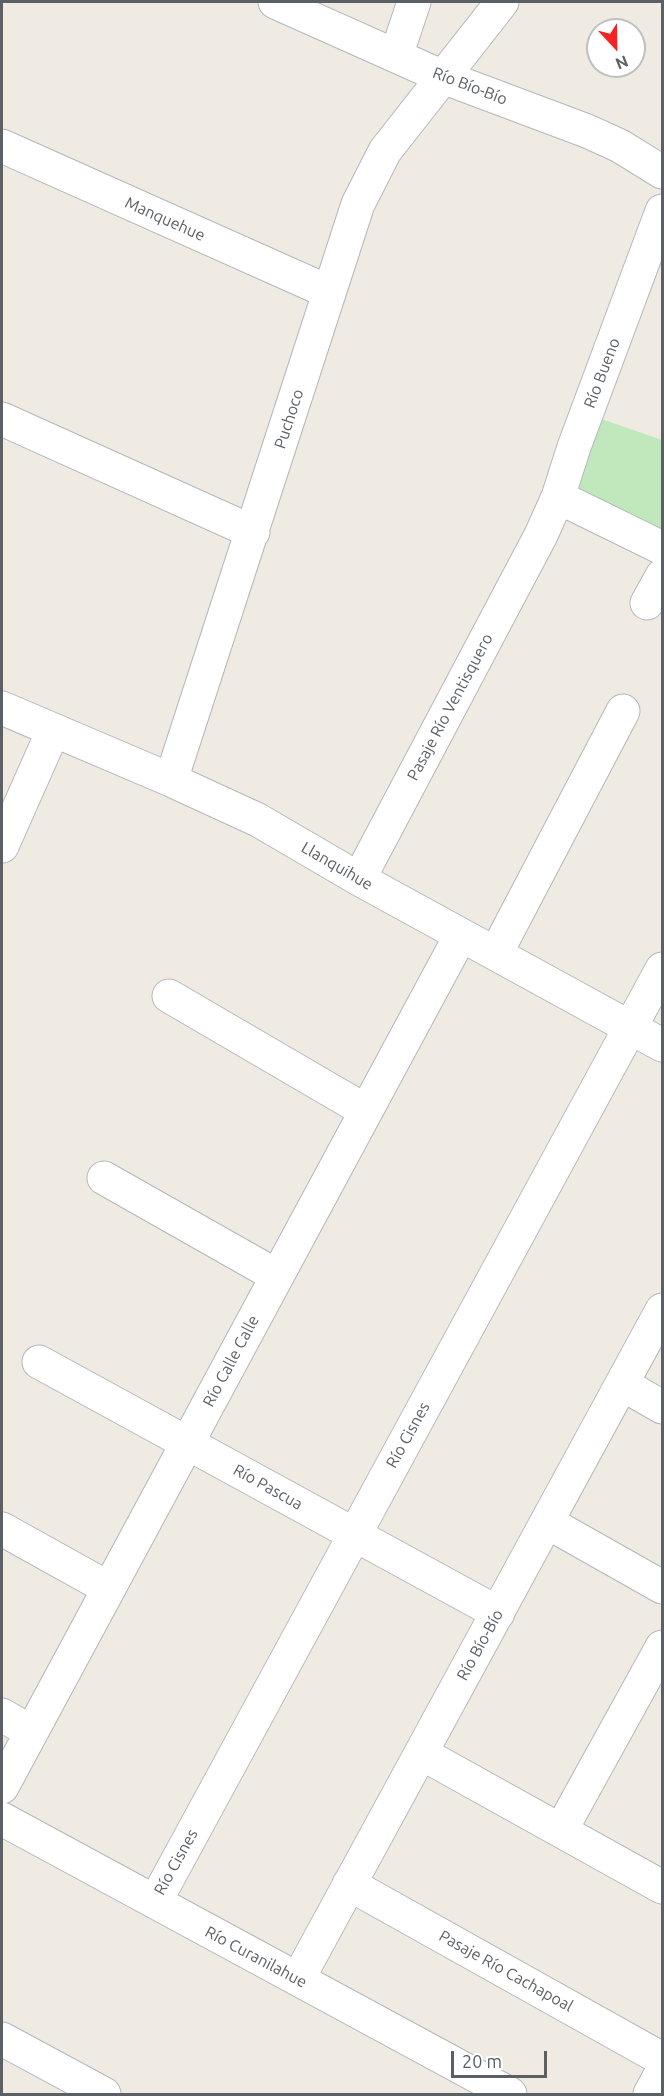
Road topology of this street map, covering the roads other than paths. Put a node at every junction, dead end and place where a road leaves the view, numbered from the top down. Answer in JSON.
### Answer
{"nodes":[{"id":1,"x":275,"y":2,"type":"edge"},
{"id":2,"x":414,"y":2,"type":"edge"},
{"id":3,"x":502,"y":2,"type":"edge"},
{"id":4,"x":396,"y":56,"type":"junction"},
{"id":5,"x":443,"y":77,"type":"junction"},
{"id":6,"x":2,"y":146,"type":"edge"},
{"id":7,"x":663,"y":172,"type":"edge"},
{"id":8,"x":663,"y":211,"type":"edge"},
{"id":9,"x":329,"y":292,"type":"junction"},
{"id":10,"x":2,"y":419,"type":"edge"},
{"id":11,"x":558,"y":497,"type":"junction"},
{"id":12,"x":253,"y":532,"type":"junction"},
{"id":13,"x":541,"y":535,"type":"joint"},
{"id":14,"x":663,"y":548,"type":"edge"},
{"id":15,"x":2,"y":708,"type":"edge"},
{"id":16,"x":623,"y":711,"type":"dead end"},
{"id":17,"x":53,"y":731,"type":"junction"},
{"id":18,"x":171,"y":780,"type":"junction"},
{"id":19,"x":2,"y":846,"type":"edge"},
{"id":20,"x":359,"y":879,"type":"junction"},
{"id":21,"x":461,"y":935,"type":"junction"},
{"id":22,"x":496,"y":953,"type":"junction"},
{"id":23,"x":663,"y":969,"type":"edge"},
{"id":24,"x":169,"y":996,"type":"dead end"},
{"id":25,"x":630,"y":1028,"type":"junction"},
{"id":26,"x":663,"y":1045,"type":"edge"},
{"id":27,"x":366,"y":1112,"type":"junction"},
{"id":28,"x":104,"y":1178,"type":"dead end"},
{"id":29,"x":277,"y":1276,"type":"junction"},
{"id":30,"x":663,"y":1310,"type":"edge"},
{"id":31,"x":39,"y":1362,"type":"dead end"},
{"id":32,"x":622,"y":1384,"type":"junction"},
{"id":33,"x":663,"y":1407,"type":"edge"},
{"id":34,"x":187,"y":1443,"type":"junction"},
{"id":35,"x":547,"y":1522,"type":"junction"},
{"id":36,"x":2,"y":1529,"type":"edge"},
{"id":37,"x":354,"y":1535,"type":"junction"},
{"id":38,"x":663,"y":1587,"type":"edge"},
{"id":39,"x":108,"y":1588,"type":"junction"},
{"id":40,"x":498,"y":1613,"type":"junction"},
{"id":41,"x":663,"y":1647,"type":"edge"},
{"id":42,"x":2,"y":1715,"type":"edge"},
{"id":43,"x":31,"y":1732,"type":"junction"},
{"id":44,"x":421,"y":1753,"type":"junction"},
{"id":45,"x":2,"y":1787,"type":"edge"},
{"id":46,"x":2,"y":1819,"type":"edge"},
{"id":47,"x":561,"y":1830,"type":"junction"},
{"id":48,"x":349,"y":1884,"type":"junction"},
{"id":49,"x":663,"y":1887,"type":"edge"},
{"id":50,"x":154,"y":1902,"type":"junction"},
{"id":51,"x":298,"y":1979,"type":"junction"},
{"id":52,"x":2,"y":2039,"type":"edge"},
{"id":53,"x":663,"y":2058,"type":"edge"},
{"id":54,"x":663,"y":2072,"type":"edge"},
{"id":55,"x":104,"y":2094,"type":"edge"},
{"id":56,"x":510,"y":2094,"type":"edge"},
{"id":57,"x":650,"y":2094,"type":"edge"}],
"edges":[{"from":1,"to":4,"type":"street","name":"Río Bío-Bío"},
{"from":2,"to":4,"type":"street"},
{"from":3,"to":5,"type":"street","name":"Puchoco"},
{"from":4,"to":5,"type":"street","name":"Río Bío-Bío"},
{"from":5,"to":7,"type":"street","name":"Río Bío-Bío"},
{"from":5,"to":9,"type":"street","name":"Puchoco"},
{"from":6,"to":9,"type":"street","name":"Manquehue"},
{"from":8,"to":11,"type":"street","name":"Río Bueno"},
{"from":9,"to":12,"type":"street","name":"Puchoco"},
{"from":10,"to":12,"type":"street"},
{"from":11,"to":13,"type":"street","name":"Río Bueno"},
{"from":11,"to":14,"type":"street"},
{"from":12,"to":18,"type":"street","name":"Puchoco"},
{"from":13,"to":20,"type":"street","name":"Pasaje Río Ventisquero"},
{"from":15,"to":17,"type":"street","name":"Llanquihue"},
{"from":16,"to":22,"type":"street"},
{"from":17,"to":18,"type":"street","name":"Llanquihue"},
{"from":17,"to":19,"type":"street"},
{"from":18,"to":20,"type":"street","name":"Llanquihue"},
{"from":20,"to":21,"type":"street","name":"Llanquihue"},
{"from":21,"to":22,"type":"street","name":"Llanquihue"},
{"from":21,"to":27,"type":"street","name":"Río Calle Calle"},
{"from":22,"to":25,"type":"street","name":"Llanquihue"},
{"from":23,"to":25,"type":"street","name":"Río Cisnes"},
{"from":24,"to":27,"type":"street"},
{"from":25,"to":26,"type":"street","name":"Llanquihue"},
{"from":25,"to":37,"type":"street","name":"Río Cisnes"},
{"from":27,"to":29,"type":"street","name":"Río Calle Calle"},
{"from":28,"to":29,"type":"street"},
{"from":29,"to":34,"type":"street","name":"Río Calle Calle"},
{"from":30,"to":32,"type":"street","name":"Río Bío-Bío"},
{"from":31,"to":34,"type":"street","name":"Río Pascua"},
{"from":32,"to":33,"type":"street"},
{"from":32,"to":35,"type":"street","name":"Río Bío-Bío"},
{"from":34,"to":37,"type":"street","name":"Río Pascua"},
{"from":34,"to":39,"type":"street","name":"Río Calle Calle"},
{"from":35,"to":38,"type":"street"},
{"from":35,"to":40,"type":"street","name":"Río Bío-Bío"},
{"from":36,"to":39,"type":"street"},
{"from":37,"to":40,"type":"street","name":"Río Pascua"},
{"from":37,"to":50,"type":"street","name":"Río Cisnes"},
{"from":39,"to":43,"type":"street","name":"Río Calle Calle"},
{"from":40,"to":44,"type":"street","name":"Río Bío-Bío"},
{"from":41,"to":47,"type":"street"},
{"from":42,"to":43,"type":"street"},
{"from":43,"to":45,"type":"street","name":"Río Calle Calle"},
{"from":44,"to":47,"type":"street"},
{"from":44,"to":48,"type":"street","name":"Río Bío-Bío"},
{"from":46,"to":50,"type":"street","name":"Río Curanilahue"},
{"from":47,"to":49,"type":"street"},
{"from":48,"to":51,"type":"street","name":"Río Bío-Bío"},
{"from":48,"to":53,"type":"street","name":"Pasaje Río Cachapoal"},
{"from":50,"to":51,"type":"street","name":"Río Curanilahue"},
{"from":51,"to":56,"type":"street","name":"Río Curanilahue"},
{"from":52,"to":55,"type":"street"},
{"from":54,"to":57,"type":"street"}]}
